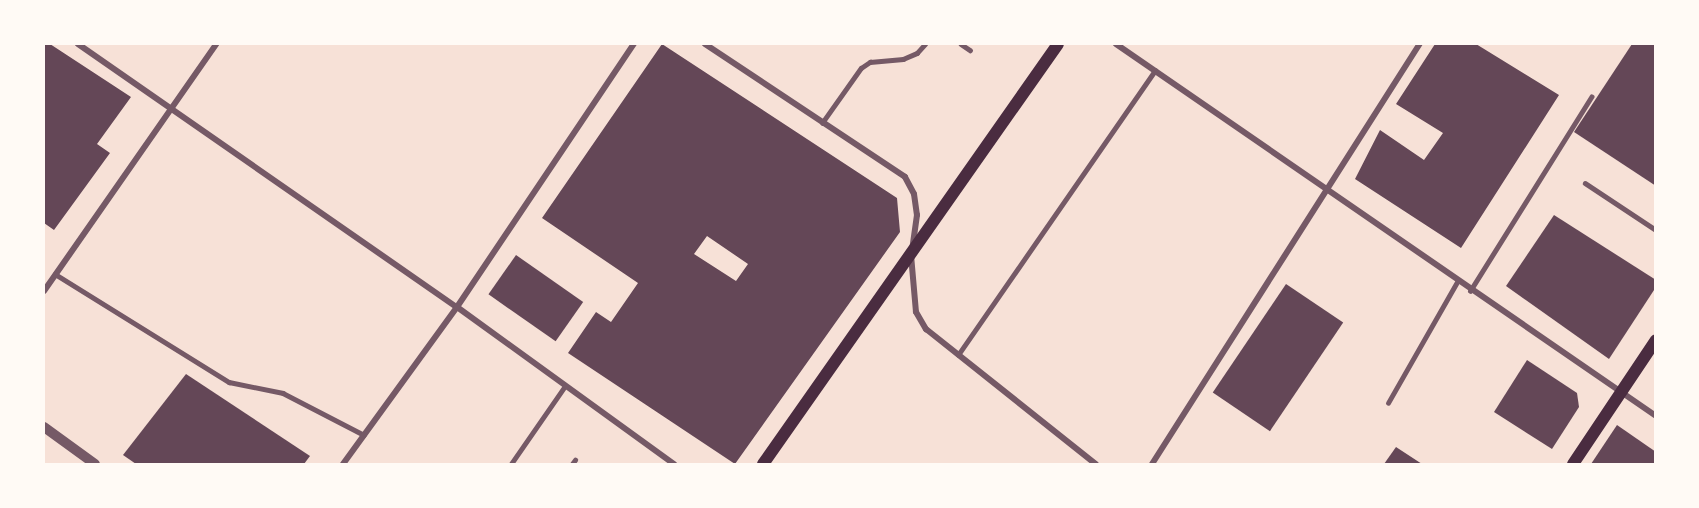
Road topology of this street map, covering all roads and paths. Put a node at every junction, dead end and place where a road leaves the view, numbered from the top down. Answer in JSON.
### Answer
{"nodes":[{"id":1,"x":78,"y":44,"type":"edge"},
{"id":2,"x":216,"y":44,"type":"edge"},
{"id":3,"x":634,"y":44,"type":"edge"},
{"id":4,"x":705,"y":44,"type":"edge"},
{"id":5,"x":925,"y":44,"type":"edge"},
{"id":6,"x":961,"y":44,"type":"edge"},
{"id":7,"x":1058,"y":44,"type":"edge"},
{"id":8,"x":1116,"y":44,"type":"edge"},
{"id":9,"x":1420,"y":44,"type":"edge"},
{"id":10,"x":970,"y":50,"type":"dead end"},
{"id":11,"x":1155,"y":70,"type":"junction"},
{"id":12,"x":1591,"y":96,"type":"dead end"},
{"id":13,"x":172,"y":110,"type":"junction"},
{"id":14,"x":822,"y":123,"type":"junction"},
{"id":15,"x":1585,"y":183,"type":"dead end"},
{"id":16,"x":1327,"y":192,"type":"junction"},
{"id":17,"x":1656,"y":230,"type":"edge"},
{"id":18,"x":911,"y":255,"type":"junction"},
{"id":19,"x":55,"y":274,"type":"junction"},
{"id":20,"x":1457,"y":282,"type":"junction"},
{"id":21,"x":44,"y":291,"type":"edge"},
{"id":22,"x":1470,"y":291,"type":"junction"},
{"id":23,"x":457,"y":307,"type":"junction"},
{"id":24,"x":1656,"y":340,"type":"edge"},
{"id":25,"x":958,"y":356,"type":"junction"},
{"id":26,"x":565,"y":386,"type":"junction"},
{"id":27,"x":1621,"y":392,"type":"junction"},
{"id":28,"x":1388,"y":403,"type":"dead end"},
{"id":29,"x":1656,"y":416,"type":"edge"},
{"id":30,"x":44,"y":427,"type":"edge"},
{"id":31,"x":364,"y":435,"type":"junction"},
{"id":32,"x":95,"y":465,"type":"edge"},
{"id":33,"x":344,"y":465,"type":"edge"},
{"id":34,"x":510,"y":465,"type":"edge"},
{"id":35,"x":674,"y":465,"type":"edge"},
{"id":36,"x":763,"y":465,"type":"edge"},
{"id":37,"x":1096,"y":465,"type":"edge"},
{"id":38,"x":1152,"y":465,"type":"edge"},
{"id":39,"x":1573,"y":465,"type":"edge"}],
"edges":[{"from":1,"to":13,"type":"street"},
{"from":2,"to":13,"type":"street"},
{"from":3,"to":23,"type":"street"},
{"from":4,"to":14,"type":"street"},
{"from":5,"to":14,"type":"lane"},
{"from":6,"to":10,"type":"lane"},
{"from":7,"to":18,"type":"main road"},
{"from":8,"to":11,"type":"street"},
{"from":9,"to":16,"type":"street"},
{"from":11,"to":16,"type":"street"},
{"from":11,"to":25,"type":"lane"},
{"from":12,"to":22,"type":"lane"},
{"from":13,"to":19,"type":"street"},
{"from":13,"to":23,"type":"street"},
{"from":14,"to":18,"type":"street"},
{"from":15,"to":17,"type":"lane"},
{"from":16,"to":20,"type":"street"},
{"from":16,"to":38,"type":"street"},
{"from":18,"to":25,"type":"street"},
{"from":18,"to":36,"type":"main road"},
{"from":19,"to":21,"type":"street"},
{"from":19,"to":31,"type":"lane"},
{"from":20,"to":22,"type":"street"},
{"from":20,"to":28,"type":"lane"},
{"from":22,"to":27,"type":"street"},
{"from":23,"to":26,"type":"street"},
{"from":23,"to":31,"type":"street"},
{"from":24,"to":27,"type":"main road"},
{"from":25,"to":37,"type":"street"},
{"from":26,"to":34,"type":"lane"},
{"from":26,"to":35,"type":"street"},
{"from":27,"to":29,"type":"street"},
{"from":27,"to":39,"type":"main road"},
{"from":30,"to":32,"type":"street"},
{"from":31,"to":33,"type":"street"}]}
